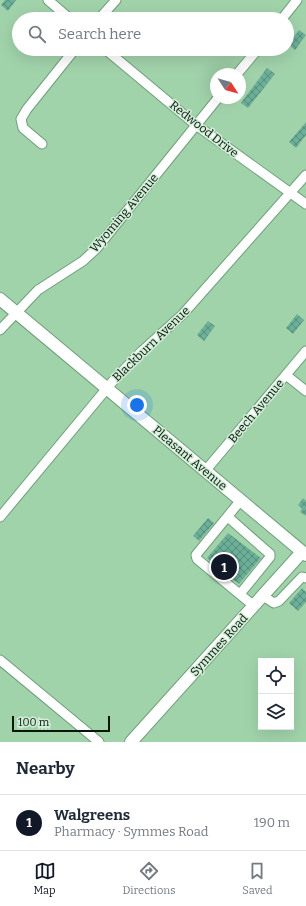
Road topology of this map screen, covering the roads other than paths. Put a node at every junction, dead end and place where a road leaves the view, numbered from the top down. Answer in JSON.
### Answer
{"nodes":[{"id":1,"x":48,"y":0,"type":"edge"},
{"id":2,"x":116,"y":0,"type":"edge"},
{"id":3,"x":297,"y":0,"type":"edge"},
{"id":4,"x":62,"y":12,"type":"edge"},
{"id":5,"x":105,"y":12,"type":"edge"},
{"id":6,"x":288,"y":12,"type":"edge"},
{"id":7,"x":69,"y":56,"type":"edge"},
{"id":8,"x":113,"y":56,"type":"edge"},
{"id":9,"x":252,"y":56,"type":"edge"},
{"id":10,"x":243,"y":68,"type":"edge"},
{"id":11,"x":213,"y":104,"type":"edge"},
{"id":12,"x":196,"y":125,"type":"junction"},
{"id":13,"x":42,"y":144,"type":"dead end"},
{"id":14,"x":306,"y":175,"type":"edge"},
{"id":15,"x":291,"y":194,"type":"junction"},
{"id":16,"x":306,"y":204,"type":"edge"},
{"id":17,"x":0,"y":299,"type":"edge"},
{"id":18,"x":15,"y":312,"type":"junction"},
{"id":19,"x":0,"y":330,"type":"edge"},
{"id":20,"x":306,"y":351,"type":"edge"},
{"id":21,"x":286,"y":375,"type":"junction"},
{"id":22,"x":107,"y":388,"type":"junction"},
{"id":23,"x":306,"y":391,"type":"edge"},
{"id":24,"x":206,"y":470,"type":"junction"},
{"id":25,"x":241,"y":500,"type":"junction"},
{"id":26,"x":0,"y":517,"type":"edge"},
{"id":27,"x":228,"y":517,"type":"junction"},
{"id":28,"x":305,"y":552,"type":"edge"},
{"id":29,"x":306,"y":578,"type":"edge"},
{"id":30,"x":240,"y":594,"type":"junction"},
{"id":31,"x":263,"y":596,"type":"junction"},
{"id":32,"x":254,"y":606,"type":"junction"},
{"id":33,"x":0,"y":660,"type":"edge"},
{"id":34,"x":99,"y":742,"type":"edge"},
{"id":35,"x":131,"y":742,"type":"edge"}],
"edges":[{"from":1,"to":4,"type":"street"},
{"from":2,"to":5,"type":"street"},
{"from":3,"to":6,"type":"street"},
{"from":7,"to":13,"type":"street"},
{"from":8,"to":12,"type":"street","name":"Redwood Drive"},
{"from":9,"to":10,"type":"street"},
{"from":11,"to":12,"type":"street","name":"Wyoming Avenue"},
{"from":12,"to":15,"type":"street","name":"Redwood Drive"},
{"from":12,"to":18,"type":"street","name":"Wyoming Avenue"},
{"from":14,"to":15,"type":"street","name":"Blackburn Avenue"},
{"from":15,"to":16,"type":"street","name":"Redwood Drive"},
{"from":15,"to":22,"type":"street","name":"Blackburn Avenue"},
{"from":17,"to":18,"type":"main road","name":"Pleasant Avenue"},
{"from":18,"to":19,"type":"street","name":"Wyoming Avenue"},
{"from":18,"to":22,"type":"main road","name":"Pleasant Avenue"},
{"from":20,"to":21,"type":"street","name":"Beech Avenue"},
{"from":21,"to":23,"type":"street"},
{"from":21,"to":24,"type":"street","name":"Beech Avenue"},
{"from":22,"to":24,"type":"main road","name":"Pleasant Avenue"},
{"from":22,"to":26,"type":"street","name":"Blackburn Avenue"},
{"from":24,"to":25,"type":"main road","name":"Pleasant Avenue"},
{"from":25,"to":27,"type":"street"},
{"from":25,"to":28,"type":"main road","name":"Pleasant Avenue"},
{"from":27,"to":30,"type":"street"},
{"from":27,"to":30,"type":"street"},
{"from":28,"to":31,"type":"main road","name":"Symmes Road"},
{"from":29,"to":31,"type":"street"},
{"from":30,"to":32,"type":"street"},
{"from":31,"to":32,"type":"main road","name":"Symmes Road"},
{"from":32,"to":35,"type":"main road","name":"Symmes Road"},
{"from":33,"to":34,"type":"street"}]}
